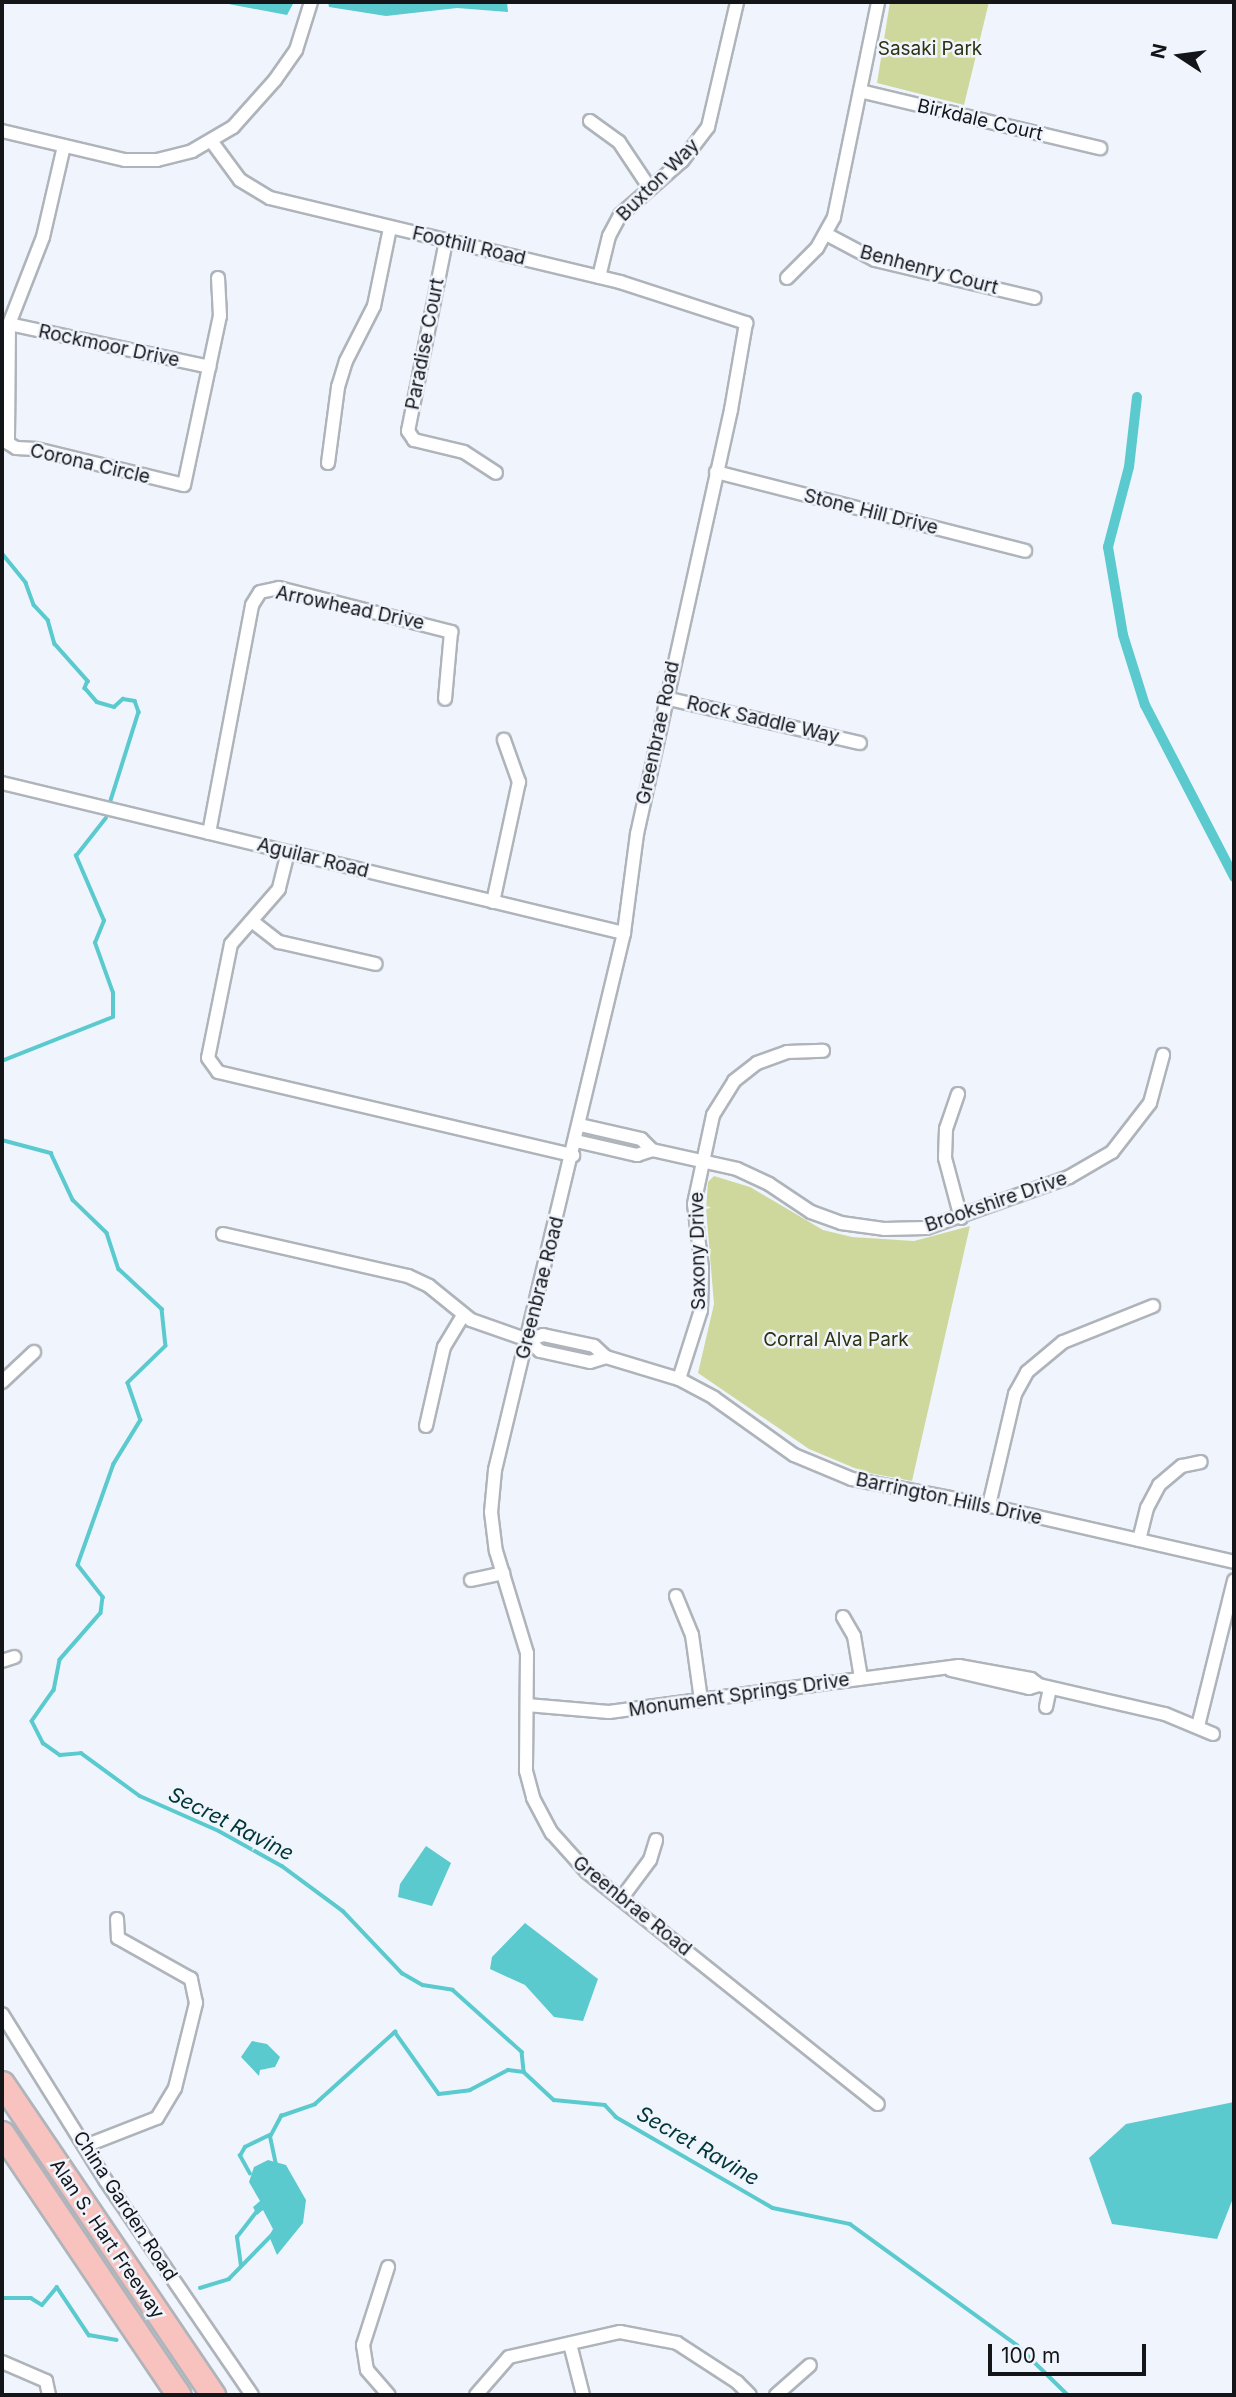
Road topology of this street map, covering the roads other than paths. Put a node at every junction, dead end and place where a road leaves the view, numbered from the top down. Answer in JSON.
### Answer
{"nodes":[{"id":1,"x":311,"y":2,"type":"edge"},
{"id":2,"x":878,"y":2,"type":"edge"},
{"id":3,"x":732,"y":3,"type":"edge"},
{"id":4,"x":860,"y":91,"type":"junction"},
{"id":5,"x":590,"y":121,"type":"dead end"},
{"id":6,"x":2,"y":131,"type":"edge"},
{"id":7,"x":212,"y":142,"type":"junction"},
{"id":8,"x":64,"y":146,"type":"junction"},
{"id":9,"x":1100,"y":148,"type":"dead end"},
{"id":10,"x":649,"y":187,"type":"junction"},
{"id":11,"x":390,"y":228,"type":"junction"},
{"id":12,"x":826,"y":234,"type":"junction"},
{"id":13,"x":446,"y":241,"type":"junction"},
{"id":14,"x":599,"y":277,"type":"junction"},
{"id":15,"x":218,"y":278,"type":"dead end"},
{"id":16,"x":787,"y":278,"type":"dead end"},
{"id":17,"x":1035,"y":298,"type":"dead end"},
{"id":18,"x":746,"y":323,"type":"joint"},
{"id":19,"x":9,"y":324,"type":"junction"},
{"id":20,"x":209,"y":367,"type":"junction"},
{"id":21,"x":328,"y":463,"type":"dead end"},
{"id":22,"x":716,"y":472,"type":"junction"},
{"id":23,"x":496,"y":473,"type":"dead end"},
{"id":24,"x":1026,"y":551,"type":"dead end"},
{"id":25,"x":665,"y":698,"type":"junction"},
{"id":26,"x":445,"y":699,"type":"dead end"},
{"id":27,"x":505,"y":740,"type":"dead end"},
{"id":28,"x":860,"y":743,"type":"dead end"},
{"id":29,"x":2,"y":783,"type":"edge"},
{"id":30,"x":209,"y":833,"type":"junction"},
{"id":31,"x":288,"y":852,"type":"junction"},
{"id":32,"x":493,"y":902,"type":"junction"},
{"id":33,"x":253,"y":922,"type":"junction"},
{"id":34,"x":624,"y":933,"type":"junction"},
{"id":35,"x":376,"y":964,"type":"dead end"},
{"id":36,"x":823,"y":1051,"type":"dead end"},
{"id":37,"x":1163,"y":1055,"type":"dead end"},
{"id":38,"x":958,"y":1094,"type":"dead end"},
{"id":39,"x":580,"y":1125,"type":"junction"},
{"id":40,"x":576,"y":1141,"type":"junction"},
{"id":41,"x":652,"y":1150,"type":"junction"},
{"id":42,"x":573,"y":1155,"type":"junction"},
{"id":43,"x":702,"y":1161,"type":"junction"},
{"id":44,"x":961,"y":1218,"type":"junction"},
{"id":45,"x":223,"y":1234,"type":"dead end"},
{"id":46,"x":1153,"y":1306,"type":"dead end"},
{"id":47,"x":463,"y":1315,"type":"junction"},
{"id":48,"x":528,"y":1340,"type":"junction"},
{"id":49,"x":34,"y":1352,"type":"dead end"},
{"id":50,"x":678,"y":1379,"type":"junction"},
{"id":51,"x":2,"y":1382,"type":"edge"},
{"id":52,"x":426,"y":1426,"type":"dead end"},
{"id":53,"x":1201,"y":1462,"type":"dead end"},
{"id":54,"x":989,"y":1505,"type":"junction"},
{"id":55,"x":1139,"y":1540,"type":"junction"},
{"id":56,"x":1234,"y":1562,"type":"edge"},
{"id":57,"x":503,"y":1573,"type":"junction"},
{"id":58,"x":471,"y":1580,"type":"dead end"},
{"id":59,"x":1234,"y":1580,"type":"edge"},
{"id":60,"x":676,"y":1596,"type":"dead end"},
{"id":61,"x":843,"y":1617,"type":"dead end"},
{"id":62,"x":861,"y":1678,"type":"junction"},
{"id":63,"x":1045,"y":1686,"type":"junction"},
{"id":64,"x":701,"y":1700,"type":"junction"},
{"id":65,"x":527,"y":1705,"type":"junction"},
{"id":66,"x":1046,"y":1707,"type":"dead end"},
{"id":67,"x":1198,"y":1726,"type":"junction"},
{"id":68,"x":1213,"y":1734,"type":"dead end"},
{"id":69,"x":656,"y":1840,"type":"dead end"},
{"id":70,"x":621,"y":1899,"type":"junction"},
{"id":71,"x":117,"y":1919,"type":"dead end"},
{"id":72,"x":2,"y":2014,"type":"edge"},
{"id":73,"x":2,"y":2083,"type":"edge"},
{"id":74,"x":878,"y":2104,"type":"dead end"},
{"id":75,"x":2,"y":2133,"type":"edge"},
{"id":76,"x":85,"y":2146,"type":"junction"},
{"id":77,"x":388,"y":2267,"type":"dead end"},
{"id":78,"x":570,"y":2344,"type":"junction"},
{"id":79,"x":2,"y":2362,"type":"edge"},
{"id":80,"x":810,"y":2365,"type":"dead end"},
{"id":81,"x":49,"y":2395,"type":"edge"},
{"id":82,"x":179,"y":2395,"type":"edge"},
{"id":83,"x":213,"y":2395,"type":"edge"},
{"id":84,"x":252,"y":2395,"type":"edge"},
{"id":85,"x":389,"y":2395,"type":"edge"},
{"id":86,"x":476,"y":2395,"type":"edge"},
{"id":87,"x":583,"y":2395,"type":"edge"},
{"id":88,"x":750,"y":2395,"type":"edge"},
{"id":89,"x":776,"y":2395,"type":"edge"}],
"edges":[{"from":1,"to":7,"type":"street"},
{"from":2,"to":4,"type":"street"},
{"from":3,"to":10,"type":"street","name":"Buxton Way"},
{"from":4,"to":9,"type":"street","name":"Birkdale Court"},
{"from":4,"to":12,"type":"street"},
{"from":5,"to":10,"type":"street"},
{"from":6,"to":8,"type":"street"},
{"from":7,"to":8,"type":"street"},
{"from":7,"to":11,"type":"street","name":"Foothill Road"},
{"from":8,"to":19,"type":"street","name":"Corona Circle"},
{"from":10,"to":14,"type":"street","name":"Buxton Way"},
{"from":11,"to":13,"type":"street","name":"Foothill Road"},
{"from":11,"to":21,"type":"street"},
{"from":12,"to":16,"type":"street"},
{"from":12,"to":17,"type":"street","name":"Benhenry Court"},
{"from":13,"to":14,"type":"street","name":"Foothill Road"},
{"from":13,"to":23,"type":"street","name":"Paradise Court"},
{"from":14,"to":18,"type":"street","name":"Foothill Road"},
{"from":15,"to":20,"type":"street","name":"Corona Circle"},
{"from":18,"to":22,"type":"street","name":"Greenbrae Road"},
{"from":19,"to":20,"type":"street","name":"Rockmoor Drive"},
{"from":19,"to":20,"type":"street","name":"Corona Circle"},
{"from":22,"to":24,"type":"street","name":"Stone Hill Drive"},
{"from":22,"to":25,"type":"street","name":"Greenbrae Road"},
{"from":25,"to":28,"type":"street","name":"Rock Saddle Way"},
{"from":25,"to":34,"type":"street","name":"Greenbrae Road"},
{"from":26,"to":30,"type":"street","name":"Arrowhead Drive"},
{"from":27,"to":32,"type":"street"},
{"from":29,"to":30,"type":"street","name":"Aguilar Road"},
{"from":30,"to":31,"type":"street","name":"Aguilar Road"},
{"from":31,"to":32,"type":"street","name":"Aguilar Road"},
{"from":31,"to":33,"type":"street"},
{"from":32,"to":34,"type":"street","name":"Aguilar Road"},
{"from":33,"to":35,"type":"street"},
{"from":33,"to":42,"type":"street"},
{"from":34,"to":39,"type":"street","name":"Greenbrae Road"},
{"from":36,"to":43,"type":"street","name":"Saxony Drive"},
{"from":37,"to":44,"type":"street","name":"Brookshire Drive"},
{"from":38,"to":44,"type":"street"},
{"from":39,"to":40,"type":"street","name":"Greenbrae Road"},
{"from":39,"to":41,"type":"street","name":"Brookshire Drive"},
{"from":40,"to":41,"type":"street","name":"Brookshire Drive"},
{"from":40,"to":42,"type":"street","name":"Greenbrae Road"},
{"from":41,"to":43,"type":"street","name":"Brookshire Drive"},
{"from":42,"to":48,"type":"street","name":"Greenbrae Road"},
{"from":43,"to":44,"type":"street","name":"Brookshire Drive"},
{"from":43,"to":50,"type":"street","name":"Saxony Drive"},
{"from":45,"to":47,"type":"street","name":"Barrington Hills Drive"},
{"from":46,"to":54,"type":"street"},
{"from":47,"to":48,"type":"street","name":"Barrington Hills Drive"},
{"from":47,"to":52,"type":"street"},
{"from":48,"to":50,"type":"street","name":"Barrington Hills Drive"},
{"from":48,"to":57,"type":"street","name":"Greenbrae Road"},
{"from":49,"to":51,"type":"street"},
{"from":50,"to":54,"type":"street","name":"Barrington Hills Drive"},
{"from":53,"to":55,"type":"street"},
{"from":54,"to":55,"type":"street","name":"Barrington Hills Drive"},
{"from":55,"to":56,"type":"street","name":"Barrington Hills Drive"},
{"from":57,"to":58,"type":"street"},
{"from":57,"to":65,"type":"street","name":"Greenbrae Road"},
{"from":59,"to":67,"type":"street"},
{"from":60,"to":64,"type":"street"},
{"from":61,"to":62,"type":"street"},
{"from":62,"to":63,"type":"street","name":"Monument Springs Drive"},
{"from":62,"to":64,"type":"street","name":"Monument Springs Drive"},
{"from":63,"to":66,"type":"street"},
{"from":63,"to":67,"type":"street","name":"Monument Springs Drive"},
{"from":64,"to":65,"type":"street","name":"Monument Springs Drive"},
{"from":65,"to":70,"type":"street","name":"Greenbrae Road"},
{"from":67,"to":68,"type":"street","name":"Monument Springs Drive"},
{"from":69,"to":70,"type":"street"},
{"from":70,"to":74,"type":"street","name":"Greenbrae Road"},
{"from":71,"to":76,"type":"street"},
{"from":72,"to":76,"type":"street","name":"China Garden Road"},
{"from":73,"to":83,"type":"highway","name":"Alan S. Hart Freeway"},
{"from":75,"to":82,"type":"highway","name":"Alan S. Hart Freeway"},
{"from":76,"to":84,"type":"street","name":"China Garden Road"},
{"from":77,"to":85,"type":"street"},
{"from":78,"to":86,"type":"street"},
{"from":78,"to":87,"type":"street"},
{"from":78,"to":88,"type":"street"},
{"from":79,"to":81,"type":"street"},
{"from":80,"to":89,"type":"street"}]}
